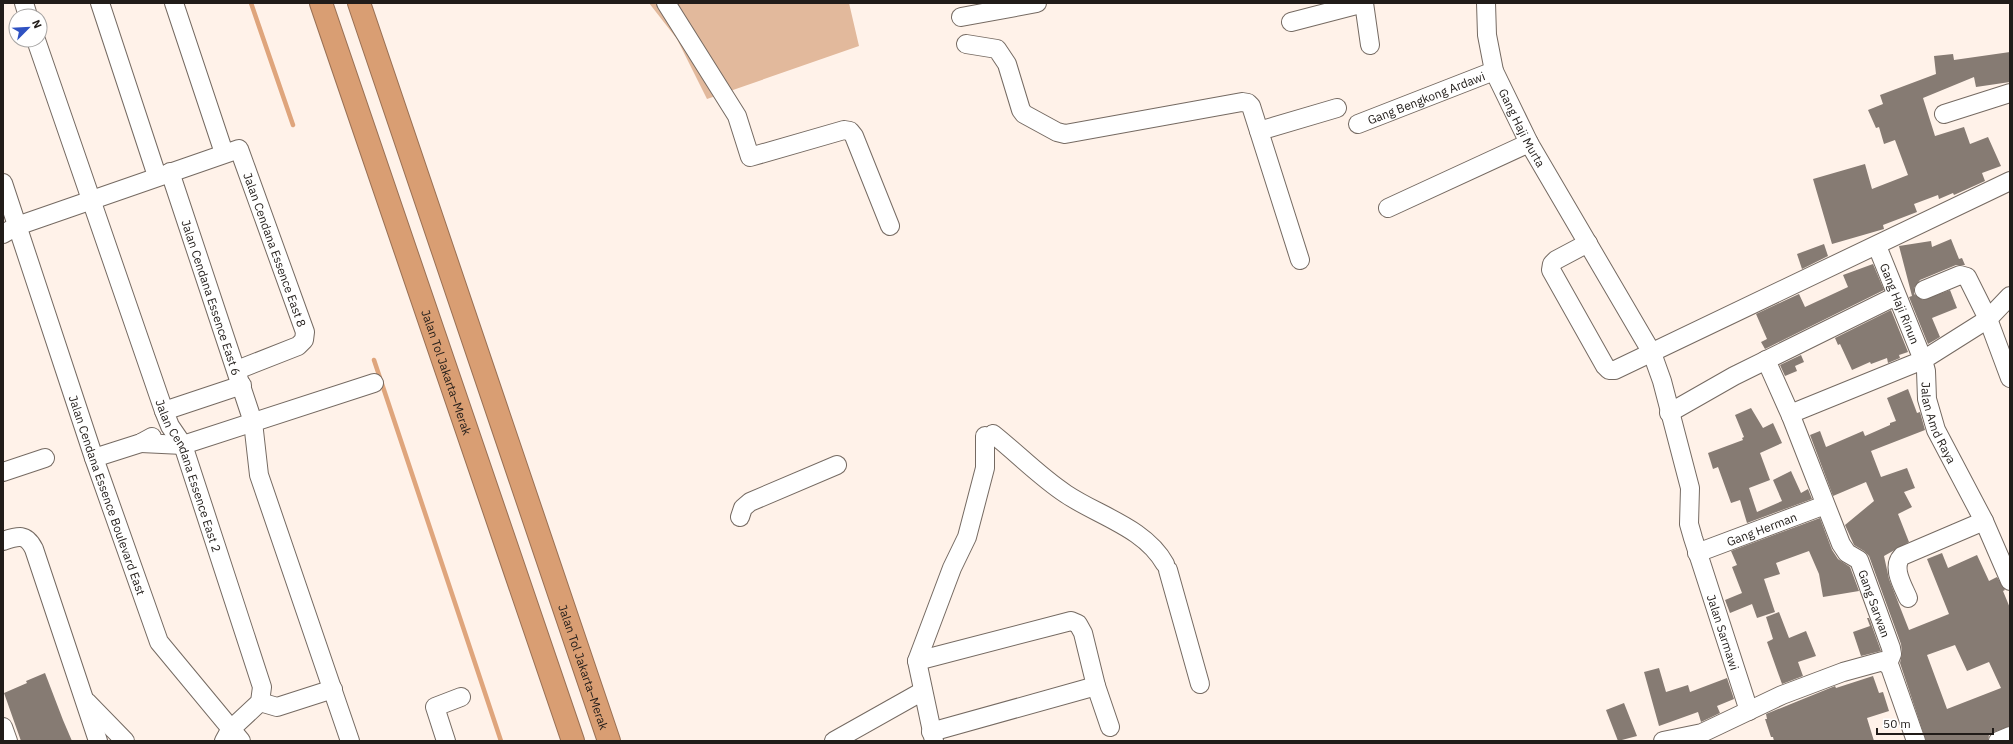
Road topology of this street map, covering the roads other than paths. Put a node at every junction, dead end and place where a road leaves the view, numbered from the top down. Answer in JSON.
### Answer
{"nodes":[{"id":1,"x":100,"y":3,"type":"edge"},
{"id":2,"x":174,"y":3,"type":"edge"},
{"id":3,"x":321,"y":3,"type":"edge"},
{"id":4,"x":358,"y":3,"type":"edge"},
{"id":5,"x":666,"y":3,"type":"edge"},
{"id":6,"x":1037,"y":3,"type":"edge"},
{"id":7,"x":1364,"y":3,"type":"edge"},
{"id":8,"x":1486,"y":3,"type":"edge"},
{"id":9,"x":961,"y":17,"type":"dead end"},
{"id":10,"x":1291,"y":22,"type":"dead end"},
{"id":11,"x":966,"y":44,"type":"dead end"},
{"id":12,"x":1370,"y":45,"type":"dead end"},
{"id":13,"x":39,"y":48,"type":"edge"},
{"id":14,"x":1494,"y":70,"type":"junction"},
{"id":15,"x":2010,"y":93,"type":"edge"},
{"id":16,"x":1338,"y":108,"type":"dead end"},
{"id":17,"x":1944,"y":114,"type":"dead end"},
{"id":18,"x":1358,"y":124,"type":"dead end"},
{"id":19,"x":1259,"y":131,"type":"junction"},
{"id":20,"x":1529,"y":143,"type":"junction"},
{"id":21,"x":224,"y":153,"type":"junction"},
{"id":22,"x":164,"y":174,"type":"junction"},
{"id":23,"x":2010,"y":181,"type":"edge"},
{"id":24,"x":3,"y":183,"type":"edge"},
{"id":25,"x":90,"y":200,"type":"junction"},
{"id":26,"x":1388,"y":208,"type":"dead end"},
{"id":27,"x":890,"y":226,"type":"dead end"},
{"id":28,"x":8,"y":229,"type":"edge"},
{"id":29,"x":1588,"y":243,"type":"junction"},
{"id":30,"x":1877,"y":246,"type":"junction"},
{"id":31,"x":1300,"y":260,"type":"dead end"},
{"id":32,"x":1924,"y":290,"type":"dead end"},
{"id":33,"x":1896,"y":296,"type":"junction"},
{"id":34,"x":2010,"y":296,"type":"edge"},
{"id":35,"x":1988,"y":319,"type":"junction"},
{"id":36,"x":1652,"y":353,"type":"junction"},
{"id":37,"x":1766,"y":360,"type":"junction"},
{"id":38,"x":1923,"y":360,"type":"junction"},
{"id":39,"x":239,"y":377,"type":"junction"},
{"id":40,"x":2010,"y":378,"type":"edge"},
{"id":41,"x":374,"y":383,"type":"dead end"},
{"id":42,"x":1669,"y":413,"type":"junction"},
{"id":43,"x":1791,"y":416,"type":"junction"},
{"id":44,"x":167,"y":419,"type":"junction"},
{"id":45,"x":253,"y":422,"type":"junction"},
{"id":46,"x":141,"y":443,"type":"junction"},
{"id":47,"x":183,"y":445,"type":"junction"},
{"id":48,"x":45,"y":458,"type":"dead end"},
{"id":49,"x":94,"y":458,"type":"junction"},
{"id":50,"x":837,"y":465,"type":"dead end"},
{"id":51,"x":3,"y":472,"type":"edge"},
{"id":52,"x":1825,"y":505,"type":"junction"},
{"id":53,"x":740,"y":517,"type":"dead end"},
{"id":54,"x":1984,"y":522,"type":"junction"},
{"id":55,"x":3,"y":541,"type":"edge"},
{"id":56,"x":1697,"y":553,"type":"junction"},
{"id":57,"x":2009,"y":578,"type":"edge"},
{"id":58,"x":1908,"y":598,"type":"dead end"},
{"id":59,"x":917,"y":661,"type":"junction"},
{"id":60,"x":1888,"y":664,"type":"junction"},
{"id":61,"x":1200,"y":684,"type":"dead end"},
{"id":62,"x":1096,"y":686,"type":"junction"},
{"id":63,"x":333,"y":689,"type":"junction"},
{"id":64,"x":923,"y":691,"type":"junction"},
{"id":65,"x":461,"y":697,"type":"dead end"},
{"id":66,"x":84,"y":698,"type":"junction"},
{"id":67,"x":260,"y":702,"type":"junction"},
{"id":68,"x":1749,"y":711,"type":"junction"},
{"id":69,"x":3,"y":727,"type":"edge"},
{"id":70,"x":1110,"y":727,"type":"dead end"},
{"id":71,"x":933,"y":736,"type":"edge"},
{"id":72,"x":2010,"y":736,"type":"edge"},
{"id":73,"x":231,"y":737,"type":"edge"},
{"id":74,"x":1704,"y":737,"type":"edge"},
{"id":75,"x":8,"y":741,"type":"edge"},
{"id":76,"x":98,"y":741,"type":"edge"},
{"id":77,"x":125,"y":741,"type":"edge"},
{"id":78,"x":350,"y":741,"type":"edge"},
{"id":79,"x":446,"y":741,"type":"edge"},
{"id":80,"x":573,"y":741,"type":"edge"},
{"id":81,"x":609,"y":741,"type":"edge"},
{"id":82,"x":834,"y":741,"type":"edge"},
{"id":83,"x":1664,"y":741,"type":"edge"},
{"id":84,"x":1916,"y":741,"type":"edge"},
{"id":85,"x":1998,"y":741,"type":"edge"}],
"edges":[{"from":1,"to":22,"type":"street","name":"Jalan Cendana Essence East 6"},
{"from":2,"to":21,"type":"street"},
{"from":3,"to":80,"type":"highway","name":"Jalan Tol Jakarta–Merak"},
{"from":4,"to":81,"type":"highway","name":"Jalan Tol Jakarta–Merak"},
{"from":5,"to":27,"type":"street"},
{"from":6,"to":9,"type":"street"},
{"from":7,"to":10,"type":"street"},
{"from":7,"to":12,"type":"street"},
{"from":8,"to":14,"type":"street","name":"Gang Haji Murta"},
{"from":11,"to":19,"type":"street"},
{"from":13,"to":25,"type":"street","name":"Jalan Cendana Essence East 2"},
{"from":14,"to":18,"type":"street","name":"Gang Bengkong Ardawi"},
{"from":14,"to":20,"type":"street","name":"Gang Haji Murta"},
{"from":15,"to":17,"type":"street"},
{"from":16,"to":19,"type":"street"},
{"from":19,"to":31,"type":"street"},
{"from":20,"to":26,"type":"street"},
{"from":20,"to":29,"type":"street","name":"Gang Haji Murta"},
{"from":21,"to":22,"type":"street"},
{"from":21,"to":39,"type":"street","name":"Jalan Cendana Essence East 8"},
{"from":22,"to":25,"type":"street"},
{"from":22,"to":39,"type":"street","name":"Jalan Cendana Essence East 6"},
{"from":23,"to":30,"type":"street"},
{"from":24,"to":28,"type":"street","name":"Jalan Cendana Essence Boulevard East"},
{"from":25,"to":28,"type":"street"},
{"from":25,"to":44,"type":"street","name":"Jalan Cendana Essence East 2"},
{"from":28,"to":49,"type":"street","name":"Jalan Cendana Essence Boulevard East"},
{"from":29,"to":36,"type":"street","name":"Gang Haji Murta"},
{"from":29,"to":36,"type":"street"},
{"from":30,"to":33,"type":"street","name":"Gang Haji Rinun"},
{"from":30,"to":36,"type":"street"},
{"from":32,"to":35,"type":"street"},
{"from":33,"to":37,"type":"street"},
{"from":33,"to":38,"type":"street","name":"Gang Haji Rinun"},
{"from":34,"to":35,"type":"street"},
{"from":35,"to":38,"type":"street"},
{"from":35,"to":40,"type":"street"},
{"from":36,"to":42,"type":"street","name":"Gang Haji Murta"},
{"from":37,"to":42,"type":"street"},
{"from":37,"to":43,"type":"street","name":"Gang Sarwan"},
{"from":38,"to":43,"type":"street"},
{"from":38,"to":54,"type":"street","name":"Jalan Amd Raya"},
{"from":39,"to":44,"type":"street"},
{"from":39,"to":45,"type":"street","name":"Jalan Cendana Essence East 6"},
{"from":41,"to":45,"type":"street"},
{"from":42,"to":56,"type":"street","name":"Jalan Sarmawi"},
{"from":43,"to":52,"type":"street","name":"Gang Sarwan"},
{"from":44,"to":46,"type":"street"},
{"from":44,"to":47,"type":"street","name":"Jalan Cendana Essence East 2"},
{"from":45,"to":47,"type":"street"},
{"from":45,"to":63,"type":"street","name":"Jalan Cendana Essence East 6"},
{"from":46,"to":47,"type":"street"},
{"from":46,"to":49,"type":"street"},
{"from":47,"to":67,"type":"street","name":"Jalan Cendana Essence East 2"},
{"from":48,"to":51,"type":"street"},
{"from":49,"to":73,"type":"street","name":"Jalan Cendana Essence Boulevard East"},
{"from":50,"to":53,"type":"street"},
{"from":52,"to":56,"type":"street","name":"Gang Herman"},
{"from":52,"to":60,"type":"street","name":"Gang Sarwan"},
{"from":54,"to":57,"type":"street","name":"Jalan Amd Raya"},
{"from":54,"to":58,"type":"street"},
{"from":55,"to":66,"type":"street"},
{"from":56,"to":68,"type":"street","name":"Jalan Sarmawi"},
{"from":59,"to":61,"type":"street"},
{"from":59,"to":62,"type":"street"},
{"from":59,"to":64,"type":"street"},
{"from":60,"to":68,"type":"street"},
{"from":60,"to":84,"type":"street"},
{"from":62,"to":70,"type":"street"},
{"from":62,"to":71,"type":"street"},
{"from":63,"to":67,"type":"street"},
{"from":63,"to":78,"type":"street","name":"Jalan Cendana Essence East 6"},
{"from":64,"to":71,"type":"street"},
{"from":64,"to":82,"type":"street"},
{"from":65,"to":79,"type":"street"},
{"from":66,"to":76,"type":"street"},
{"from":66,"to":77,"type":"street"},
{"from":67,"to":73,"type":"street"},
{"from":68,"to":74,"type":"street"},
{"from":69,"to":75,"type":"street"},
{"from":72,"to":85,"type":"street"},
{"from":74,"to":83,"type":"street"}]}
